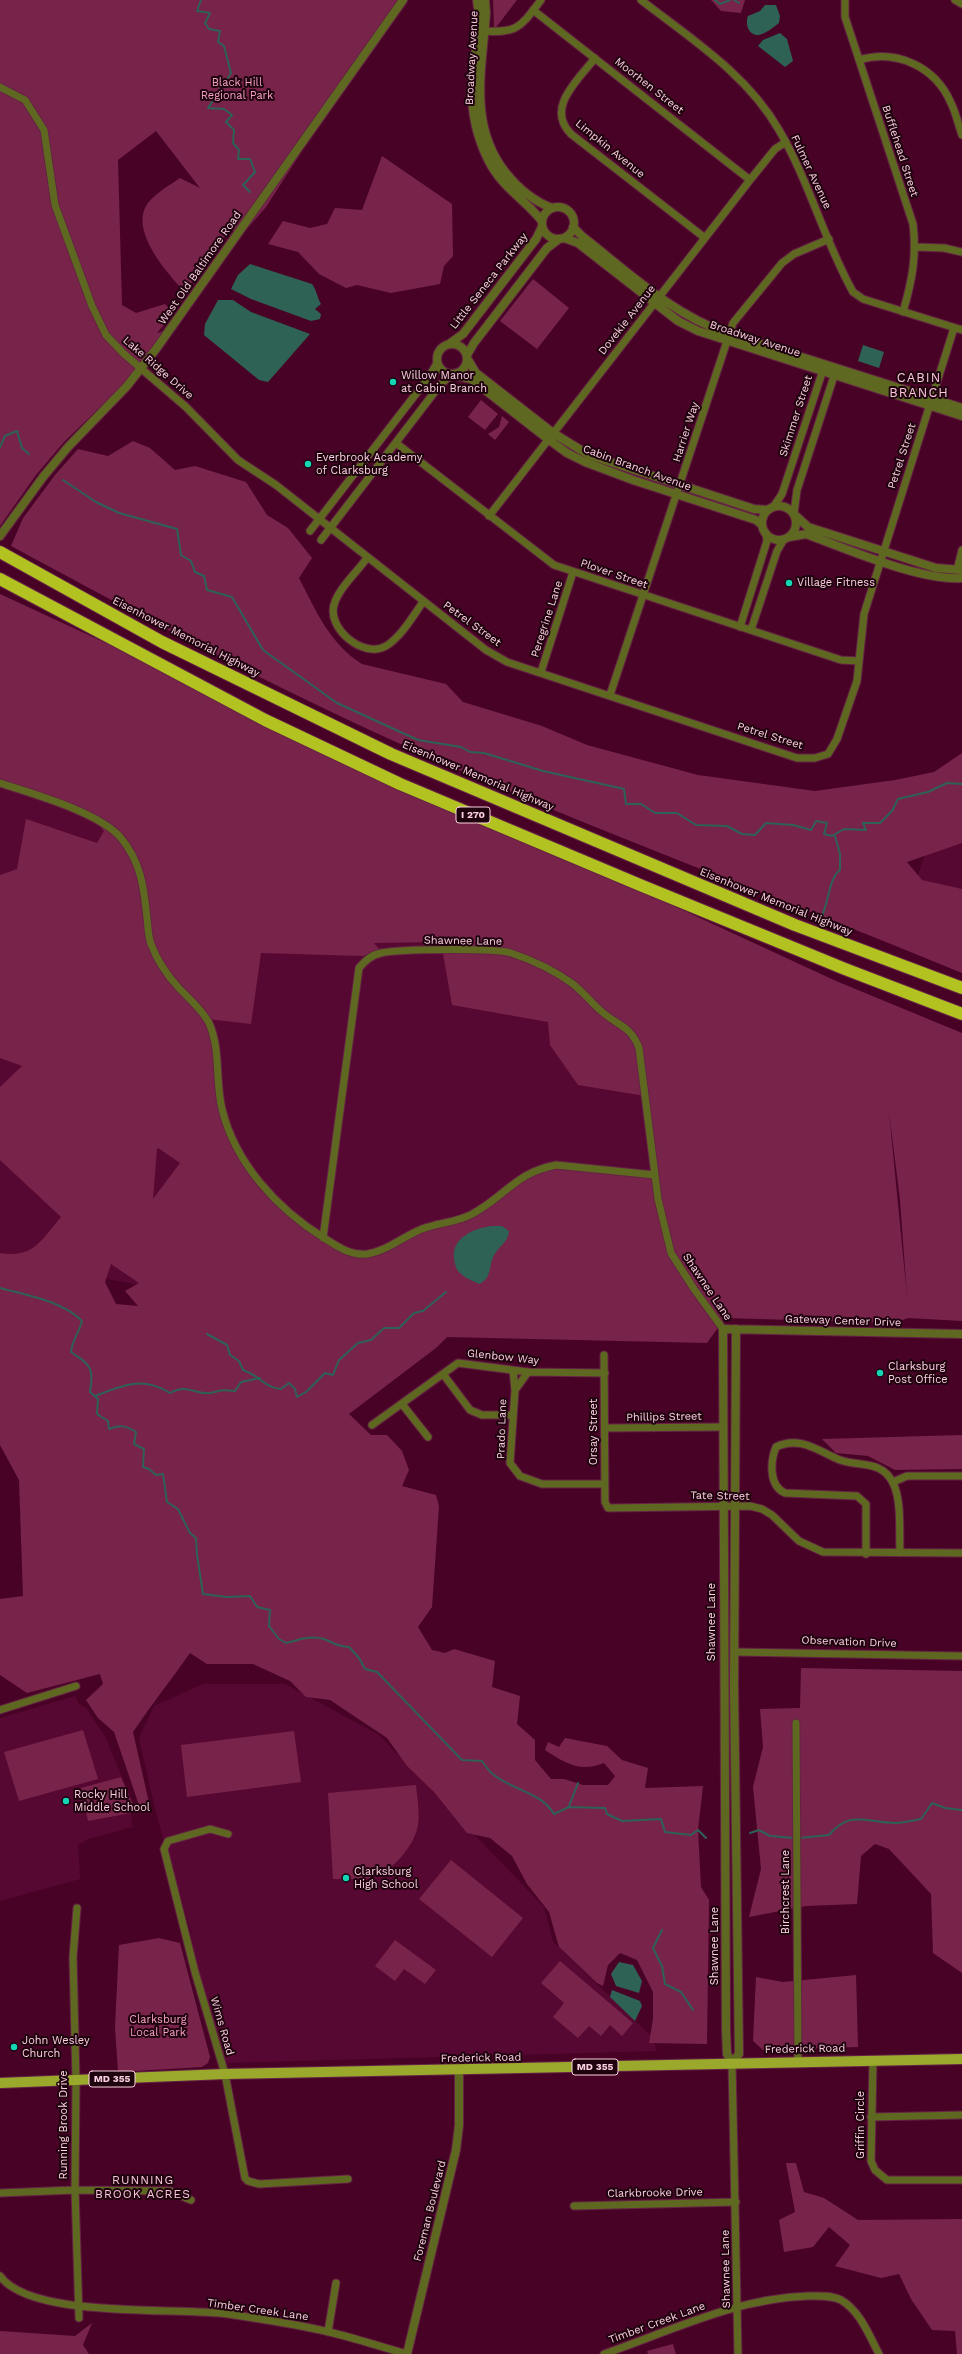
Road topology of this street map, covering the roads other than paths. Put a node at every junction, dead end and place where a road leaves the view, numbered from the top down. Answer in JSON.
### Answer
{"nodes":[{"id":1,"x":402,"y":0,"type":"edge"},
{"id":2,"x":477,"y":0,"type":"edge"},
{"id":3,"x":485,"y":0,"type":"edge"},
{"id":4,"x":542,"y":0,"type":"edge"},
{"id":5,"x":641,"y":0,"type":"edge"},
{"id":6,"x":845,"y":0,"type":"edge"},
{"id":7,"x":955,"y":0,"type":"edge"},
{"id":8,"x":962,"y":4,"type":"edge"},
{"id":9,"x":533,"y":10,"type":"junction"},
{"id":10,"x":481,"y":31,"type":"junction"},
{"id":11,"x":595,"y":58,"type":"junction"},
{"id":12,"x":859,"y":60,"type":"junction"},
{"id":13,"x":0,"y":86,"type":"edge"},
{"id":14,"x":962,"y":135,"type":"edge"},
{"id":15,"x":786,"y":142,"type":"junction"},
{"id":16,"x":750,"y":180,"type":"junction"},
{"id":17,"x":552,"y":208,"type":"junction"},
{"id":18,"x":542,"y":224,"type":"junction"},
{"id":19,"x":573,"y":227,"type":"junction"},
{"id":20,"x":705,"y":238,"type":"junction"},
{"id":21,"x":561,"y":239,"type":"junction"},
{"id":22,"x":829,"y":239,"type":"junction"},
{"id":23,"x":916,"y":247,"type":"junction"},
{"id":24,"x":962,"y":252,"type":"edge"},
{"id":25,"x":657,"y":300,"type":"junction"},
{"id":26,"x":903,"y":312,"type":"junction"},
{"id":27,"x":954,"y":328,"type":"junction"},
{"id":28,"x":962,"y":330,"type":"edge"},
{"id":29,"x":728,"y":337,"type":"junction"},
{"id":30,"x":449,"y":344,"type":"junction"},
{"id":31,"x":467,"y":356,"type":"junction"},
{"id":32,"x":437,"y":363,"type":"junction"},
{"id":33,"x":832,"y":367,"type":"junction"},
{"id":34,"x":142,"y":368,"type":"junction"},
{"id":35,"x":822,"y":372,"type":"junction"},
{"id":36,"x":452,"y":375,"type":"junction"},
{"id":37,"x":834,"y":376,"type":"junction"},
{"id":38,"x":931,"y":404,"type":"junction"},
{"id":39,"x":962,"y":408,"type":"edge"},
{"id":40,"x":962,"y":416,"type":"edge"},
{"id":41,"x":550,"y":436,"type":"junction"},
{"id":42,"x":396,"y":443,"type":"junction"},
{"id":43,"x":678,"y":490,"type":"junction"},
{"id":44,"x":771,"y":508,"type":"junction"},
{"id":45,"x":795,"y":515,"type":"junction"},
{"id":46,"x":489,"y":516,"type":"junction"},
{"id":47,"x":318,"y":520,"type":"junction"},
{"id":48,"x":762,"y":525,"type":"junction"},
{"id":49,"x":329,"y":529,"type":"junction"},
{"id":50,"x":310,"y":531,"type":"dead end"},
{"id":51,"x":766,"y":533,"type":"junction"},
{"id":52,"x":0,"y":536,"type":"edge"},
{"id":53,"x":787,"y":538,"type":"junction"},
{"id":54,"x":321,"y":540,"type":"dead end"},
{"id":55,"x":962,"y":550,"type":"edge"},
{"id":56,"x":883,"y":551,"type":"junction"},
{"id":57,"x":3,"y":554,"type":"edge"},
{"id":58,"x":367,"y":558,"type":"junction"},
{"id":59,"x":880,"y":560,"type":"junction"},
{"id":60,"x":960,"y":570,"type":"edge"},
{"id":61,"x":573,"y":572,"type":"junction"},
{"id":62,"x":962,"y":578,"type":"edge"},
{"id":63,"x":0,"y":579,"type":"edge"},
{"id":64,"x":644,"y":596,"type":"junction"},
{"id":65,"x":423,"y":602,"type":"junction"},
{"id":66,"x":740,"y":627,"type":"junction"},
{"id":67,"x":751,"y":630,"type":"junction"},
{"id":68,"x":859,"y":661,"type":"junction"},
{"id":69,"x":541,"y":672,"type":"junction"},
{"id":70,"x":610,"y":695,"type":"junction"},
{"id":71,"x":0,"y":783,"type":"edge"},
{"id":72,"x":962,"y":988,"type":"edge"},
{"id":73,"x":962,"y":1014,"type":"edge"},
{"id":74,"x":655,"y":1176,"type":"junction"},
{"id":75,"x":323,"y":1238,"type":"junction"},
{"id":76,"x":723,"y":1329,"type":"junction"},
{"id":77,"x":736,"y":1329,"type":"junction"},
{"id":78,"x":962,"y":1334,"type":"edge"},
{"id":79,"x":604,"y":1355,"type":"dead end"},
{"id":80,"x":513,"y":1370,"type":"junction"},
{"id":81,"x":528,"y":1372,"type":"junction"},
{"id":82,"x":604,"y":1373,"type":"junction"},
{"id":83,"x":443,"y":1374,"type":"junction"},
{"id":84,"x":515,"y":1390,"type":"junction"},
{"id":85,"x":402,"y":1404,"type":"junction"},
{"id":86,"x":512,"y":1416,"type":"junction"},
{"id":87,"x":372,"y":1425,"type":"dead end"},
{"id":88,"x":723,"y":1427,"type":"junction"},
{"id":89,"x":605,"y":1428,"type":"junction"},
{"id":90,"x":428,"y":1437,"type":"dead end"},
{"id":91,"x":962,"y":1476,"type":"edge"},
{"id":92,"x":893,"y":1482,"type":"junction"},
{"id":93,"x":605,"y":1484,"type":"junction"},
{"id":94,"x":724,"y":1506,"type":"junction"},
{"id":95,"x":734,"y":1506,"type":"junction"},
{"id":96,"x":608,"y":1508,"type":"joint"},
{"id":97,"x":962,"y":1552,"type":"edge"},
{"id":98,"x":900,"y":1553,"type":"junction"},
{"id":99,"x":866,"y":1554,"type":"junction"},
{"id":100,"x":735,"y":1652,"type":"junction"},
{"id":101,"x":962,"y":1656,"type":"edge"},
{"id":102,"x":76,"y":1686,"type":"dead end"},
{"id":103,"x":0,"y":1710,"type":"edge"},
{"id":104,"x":796,"y":1723,"type":"dead end"},
{"id":105,"x":228,"y":1834,"type":"dead end"},
{"id":106,"x":77,"y":1908,"type":"dead end"},
{"id":107,"x":962,"y":2059,"type":"edge"},
{"id":108,"x":873,"y":2060,"type":"junction"},
{"id":109,"x":798,"y":2061,"type":"junction"},
{"id":110,"x":732,"y":2063,"type":"junction"},
{"id":111,"x":459,"y":2071,"type":"junction"},
{"id":112,"x":225,"y":2074,"type":"junction"},
{"id":113,"x":76,"y":2081,"type":"junction"},
{"id":114,"x":0,"y":2083,"type":"edge"},
{"id":115,"x":962,"y":2115,"type":"edge"},
{"id":116,"x":871,"y":2117,"type":"junction"},
{"id":117,"x":348,"y":2179,"type":"dead end"},
{"id":118,"x":962,"y":2180,"type":"edge"},
{"id":119,"x":75,"y":2190,"type":"junction"},
{"id":120,"x":0,"y":2193,"type":"edge"},
{"id":121,"x":191,"y":2200,"type":"dead end"},
{"id":122,"x":736,"y":2202,"type":"junction"},
{"id":123,"x":574,"y":2206,"type":"dead end"},
{"id":124,"x":0,"y":2276,"type":"edge"},
{"id":125,"x":336,"y":2284,"type":"dead end"},
{"id":126,"x":79,"y":2306,"type":"junction"},
{"id":127,"x":737,"y":2306,"type":"junction"},
{"id":128,"x":79,"y":2318,"type":"dead end"},
{"id":129,"x":328,"y":2332,"type":"junction"},
{"id":130,"x":407,"y":2354,"type":"edge"},
{"id":131,"x":604,"y":2354,"type":"edge"},
{"id":132,"x":738,"y":2354,"type":"edge"},
{"id":133,"x":879,"y":2354,"type":"edge"}],
"edges":[{"from":1,"to":34,"type":"street","name":"West Old Baltimore Road"},
{"from":2,"to":10,"type":"street","name":"Broadway Avenue"},
{"from":3,"to":10,"type":"street","name":"Broadway Avenue"},
{"from":4,"to":9,"type":"street"},
{"from":5,"to":15,"type":"street","name":"Fulmer Avenue"},
{"from":6,"to":12,"type":"street","name":"Bufflehead Street"},
{"from":7,"to":8,"type":"street"},
{"from":9,"to":10,"type":"street"},
{"from":9,"to":11,"type":"street","name":"Moorhen Street"},
{"from":10,"to":17,"type":"street","name":"Broadway Avenue"},
{"from":10,"to":18,"type":"street","name":"Broadway Avenue"},
{"from":11,"to":16,"type":"street","name":"Moorhen Street"},
{"from":11,"to":20,"type":"street","name":"Limpkin Avenue"},
{"from":12,"to":14,"type":"street"},
{"from":12,"to":23,"type":"street","name":"Bufflehead Street"},
{"from":13,"to":34,"type":"street","name":"Lake Ridge Drive"},
{"from":15,"to":16,"type":"street","name":"Dovekie Avenue"},
{"from":15,"to":22,"type":"street","name":"Fulmer Avenue"},
{"from":16,"to":20,"type":"street","name":"Dovekie Avenue"},
{"from":17,"to":18,"type":"street"},
{"from":17,"to":19,"type":"street"},
{"from":18,"to":21,"type":"street"},
{"from":18,"to":30,"type":"street","name":"Little Seneca Parkway"},
{"from":19,"to":21,"type":"street"},
{"from":19,"to":25,"type":"street","name":"Broadway Avenue"},
{"from":20,"to":25,"type":"street","name":"Dovekie Avenue"},
{"from":21,"to":25,"type":"street","name":"Broadway Avenue"},
{"from":21,"to":31,"type":"street"},
{"from":22,"to":26,"type":"street","name":"Fulmer Avenue"},
{"from":22,"to":29,"type":"street","name":"Harrier Way"},
{"from":23,"to":24,"type":"street"},
{"from":23,"to":26,"type":"street","name":"Bufflehead Street"},
{"from":25,"to":29,"type":"street","name":"Broadway Avenue"},
{"from":25,"to":41,"type":"street","name":"Dovekie Avenue"},
{"from":26,"to":27,"type":"street","name":"Fulmer Avenue"},
{"from":27,"to":28,"type":"street","name":"Fulmer Avenue"},
{"from":27,"to":38,"type":"street","name":"Petrel Street"},
{"from":29,"to":33,"type":"street","name":"Broadway Avenue"},
{"from":29,"to":35,"type":"street","name":"Broadway Avenue"},
{"from":29,"to":43,"type":"street","name":"Harrier Way"},
{"from":30,"to":31,"type":"street"},
{"from":30,"to":32,"type":"street"},
{"from":31,"to":36,"type":"street"},
{"from":31,"to":41,"type":"street","name":"Cabin Branch Avenue"},
{"from":32,"to":36,"type":"street"},
{"from":32,"to":47,"type":"street"},
{"from":33,"to":35,"type":"street","name":"Skimmer Street"},
{"from":33,"to":37,"type":"street"},
{"from":33,"to":38,"type":"street","name":"Broadway Avenue"},
{"from":34,"to":47,"type":"street","name":"Lake Ridge Drive"},
{"from":34,"to":52,"type":"street","name":"West Old Baltimore Road"},
{"from":35,"to":37,"type":"street","name":"Broadway Avenue"},
{"from":35,"to":44,"type":"street","name":"Skimmer Street"},
{"from":36,"to":41,"type":"street","name":"Cabin Branch Avenue"},
{"from":36,"to":42,"type":"street"},
{"from":37,"to":38,"type":"street","name":"Broadway Avenue"},
{"from":37,"to":45,"type":"street","name":"Skimmer Street"},
{"from":38,"to":39,"type":"street","name":"Broadway Avenue"},
{"from":38,"to":40,"type":"street","name":"Broadway Avenue"},
{"from":38,"to":56,"type":"street","name":"Petrel Street"},
{"from":41,"to":43,"type":"street","name":"Cabin Branch Avenue"},
{"from":41,"to":46,"type":"street","name":"Dovekie Avenue"},
{"from":42,"to":46,"type":"street","name":"Plover Street"},
{"from":42,"to":49,"type":"street"},
{"from":43,"to":44,"type":"street","name":"Cabin Branch Avenue"},
{"from":43,"to":48,"type":"street","name":"Cabin Branch Avenue"},
{"from":43,"to":64,"type":"street","name":"Harrier Way"},
{"from":44,"to":45,"type":"street"},
{"from":44,"to":48,"type":"street"},
{"from":45,"to":53,"type":"street"},
{"from":45,"to":56,"type":"street"},
{"from":46,"to":61,"type":"street","name":"Plover Street"},
{"from":47,"to":49,"type":"street","name":"Petrel Street"},
{"from":47,"to":50,"type":"street"},
{"from":48,"to":51,"type":"street"},
{"from":49,"to":54,"type":"street"},
{"from":49,"to":58,"type":"street","name":"Petrel Street"},
{"from":51,"to":53,"type":"street"},
{"from":51,"to":66,"type":"street"},
{"from":53,"to":59,"type":"street"},
{"from":53,"to":67,"type":"street"},
{"from":55,"to":60,"type":"street"},
{"from":56,"to":59,"type":"street","name":"Petrel Street"},
{"from":56,"to":60,"type":"street"},
{"from":57,"to":72,"type":"highway","name":"Eisenhower Memorial Highway","number":"I 270"},
{"from":58,"to":65,"type":"street","name":"Petrel Street"},
{"from":58,"to":65,"type":"street"},
{"from":59,"to":62,"type":"street"},
{"from":59,"to":68,"type":"street","name":"Petrel Street"},
{"from":61,"to":64,"type":"street","name":"Plover Street"},
{"from":61,"to":69,"type":"street","name":"Peregrine Lane"},
{"from":63,"to":73,"type":"highway","number":"I 270"},
{"from":64,"to":66,"type":"street","name":"Plover Street"},
{"from":64,"to":70,"type":"street","name":"Harrier Way"},
{"from":65,"to":69,"type":"street","name":"Petrel Street"},
{"from":66,"to":67,"type":"street","name":"Plover Street"},
{"from":67,"to":68,"type":"street","name":"Plover Street"},
{"from":68,"to":70,"type":"street","name":"Petrel Street"},
{"from":69,"to":70,"type":"street","name":"Petrel Street"},
{"from":71,"to":75,"type":"street"},
{"from":74,"to":75,"type":"street"},
{"from":74,"to":75,"type":"street","name":"Shawnee Lane"},
{"from":74,"to":76,"type":"street","name":"Shawnee Lane"},
{"from":76,"to":77,"type":"street","name":"Gateway Center Drive"},
{"from":76,"to":88,"type":"street","name":"Shawnee Lane"},
{"from":77,"to":78,"type":"street","name":"Gateway Center Drive"},
{"from":77,"to":95,"type":"street","name":"Shawnee Lane"},
{"from":79,"to":82,"type":"street","name":"Orsay Street"},
{"from":80,"to":81,"type":"street","name":"Glenbow Way"},
{"from":80,"to":83,"type":"street","name":"Glenbow Way"},
{"from":80,"to":84,"type":"street","name":"Prado Lane"},
{"from":81,"to":82,"type":"street","name":"Glenbow Way"},
{"from":81,"to":84,"type":"street","name":"Prado Lane"},
{"from":82,"to":89,"type":"street","name":"Orsay Street"},
{"from":83,"to":85,"type":"street","name":"Glenbow Way"},
{"from":83,"to":86,"type":"street"},
{"from":84,"to":86,"type":"street","name":"Prado Lane"},
{"from":85,"to":87,"type":"street","name":"Glenbow Way"},
{"from":85,"to":90,"type":"street"},
{"from":86,"to":93,"type":"street","name":"Prado Lane"},
{"from":88,"to":89,"type":"street","name":"Phillips Street"},
{"from":88,"to":94,"type":"street","name":"Shawnee Lane"},
{"from":89,"to":93,"type":"street","name":"Orsay Street"},
{"from":91,"to":92,"type":"street"},
{"from":92,"to":98,"type":"street"},
{"from":92,"to":99,"type":"street"},
{"from":93,"to":96,"type":"street","name":"Orsay Street"},
{"from":94,"to":95,"type":"street","name":"Tate Street"},
{"from":94,"to":96,"type":"street","name":"Tate Street"},
{"from":94,"to":110,"type":"street","name":"Shawnee Lane"},
{"from":95,"to":99,"type":"street","name":"Tate Street"},
{"from":95,"to":100,"type":"street","name":"Shawnee Lane"},
{"from":97,"to":98,"type":"street","name":"Tate Street"},
{"from":98,"to":99,"type":"street","name":"Tate Street"},
{"from":100,"to":101,"type":"street","name":"Observation Drive"},
{"from":100,"to":110,"type":"street","name":"Shawnee Lane"},
{"from":102,"to":103,"type":"street"},
{"from":104,"to":109,"type":"street","name":"Birchcrest Lane"},
{"from":105,"to":112,"type":"street","name":"Wims Road"},
{"from":106,"to":113,"type":"street","name":"Running Brook Drive"},
{"from":107,"to":108,"type":"main road","name":"Frederick Road","number":"MD 355"},
{"from":108,"to":109,"type":"main road","name":"Frederick Road","number":"MD 355"},
{"from":108,"to":116,"type":"street","name":"Griffin Circle"},
{"from":109,"to":110,"type":"main road","name":"Frederick Road","number":"MD 355"},
{"from":110,"to":111,"type":"main road","name":"Frederick Road","number":"MD 355"},
{"from":110,"to":122,"type":"street","name":"Shawnee Lane"},
{"from":111,"to":112,"type":"main road","name":"Frederick Road","number":"MD 355"},
{"from":111,"to":130,"type":"street","name":"Foreman Boulevard"},
{"from":112,"to":113,"type":"main road","name":"Frederick Road","number":"MD 355"},
{"from":112,"to":117,"type":"street","name":"Wims Road"},
{"from":113,"to":114,"type":"main road","name":"Frederick Road","number":"MD 355"},
{"from":113,"to":119,"type":"street","name":"Running Brook Drive"},
{"from":115,"to":116,"type":"street"},
{"from":116,"to":118,"type":"street","name":"Griffin Circle"},
{"from":119,"to":120,"type":"street"},
{"from":119,"to":121,"type":"street"},
{"from":119,"to":126,"type":"street","name":"Running Brook Drive"},
{"from":122,"to":123,"type":"street","name":"Clarkbrooke Drive"},
{"from":122,"to":127,"type":"street","name":"Shawnee Lane"},
{"from":124,"to":126,"type":"street","name":"Timber Creek Lane"},
{"from":125,"to":129,"type":"street"},
{"from":126,"to":128,"type":"street","name":"Running Brook Drive"},
{"from":126,"to":129,"type":"street","name":"Timber Creek Lane"},
{"from":127,"to":131,"type":"street","name":"Timber Creek Lane"},
{"from":127,"to":132,"type":"street","name":"Shawnee Lane"},
{"from":127,"to":133,"type":"street","name":"Timber Creek Lane"},
{"from":129,"to":130,"type":"street","name":"Timber Creek Lane"}]}
